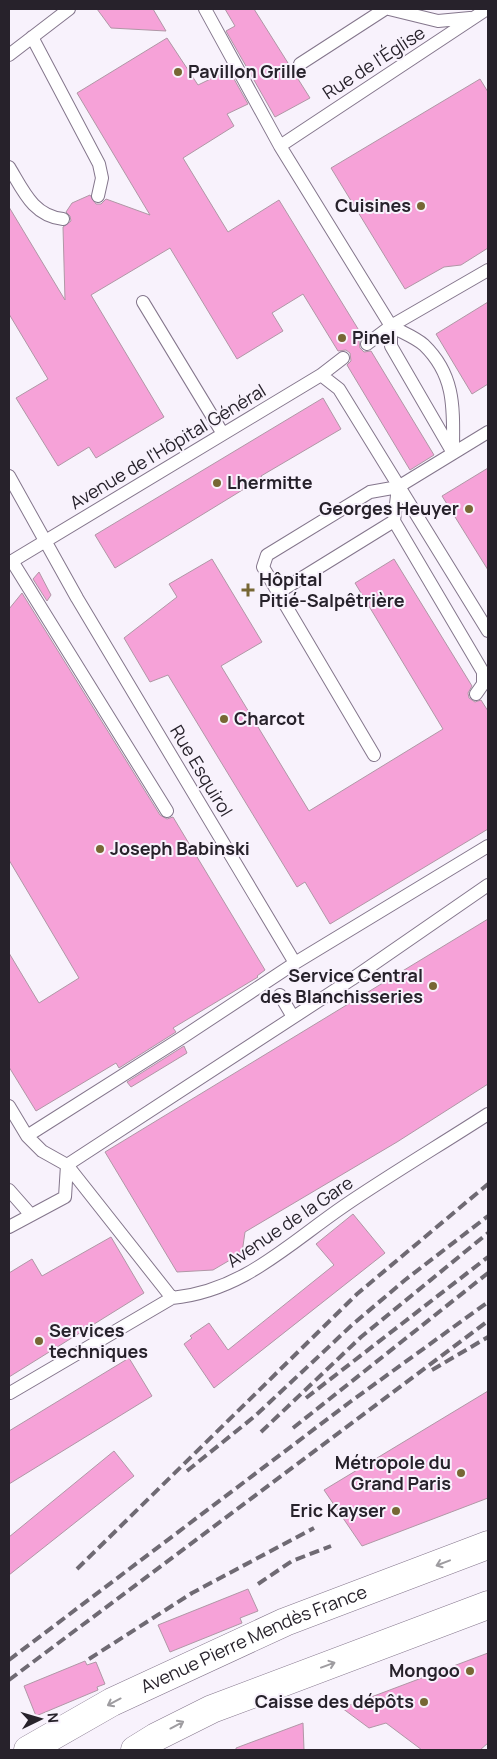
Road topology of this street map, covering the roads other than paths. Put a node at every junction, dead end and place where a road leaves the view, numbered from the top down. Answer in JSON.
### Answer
{"nodes":[{"id":1,"x":68,"y":9,"type":"edge"},
{"id":2,"x":205,"y":9,"type":"edge"},
{"id":3,"x":385,"y":9,"type":"edge"},
{"id":4,"x":389,"y":9,"type":"edge"},
{"id":5,"x":487,"y":9,"type":"edge"},
{"id":6,"x":476,"y":17,"type":"junction"},
{"id":7,"x":32,"y":37,"type":"junction"},
{"id":8,"x":9,"y":55,"type":"edge"},
{"id":9,"x":300,"y":64,"type":"dead end"},
{"id":10,"x":280,"y":146,"type":"junction"},
{"id":11,"x":9,"y":167,"type":"edge"},
{"id":12,"x":98,"y":196,"type":"dead end"},
{"id":13,"x":63,"y":219,"type":"dead end"},
{"id":14,"x":488,"y":270,"type":"edge"},
{"id":15,"x":144,"y":302,"type":"dead end"},
{"id":16,"x":390,"y":326,"type":"junction"},
{"id":17,"x":367,"y":344,"type":"dead end"},
{"id":18,"x":342,"y":358,"type":"dead end"},
{"id":19,"x":321,"y":376,"type":"junction"},
{"id":20,"x":488,"y":432,"type":"edge"},
{"id":21,"x":223,"y":434,"type":"junction"},
{"id":22,"x":453,"y":453,"type":"junction"},
{"id":23,"x":9,"y":476,"type":"edge"},
{"id":24,"x":398,"y":487,"type":"junction"},
{"id":25,"x":394,"y":521,"type":"junction"},
{"id":26,"x":45,"y":541,"type":"junction"},
{"id":27,"x":10,"y":562,"type":"edge"},
{"id":28,"x":278,"y":592,"type":"junction"},
{"id":29,"x":488,"y":630,"type":"edge"},
{"id":30,"x":476,"y":694,"type":"dead end"},
{"id":31,"x":374,"y":755,"type":"dead end"},
{"id":32,"x":167,"y":811,"type":"dead end"},
{"id":33,"x":488,"y":846,"type":"edge"},
{"id":34,"x":488,"y":885,"type":"edge"},
{"id":35,"x":295,"y":963,"type":"junction"},
{"id":36,"x":280,"y":995,"type":"dead end"},
{"id":37,"x":293,"y":1017,"type":"junction"},
{"id":38,"x":9,"y":1106,"type":"edge"},
{"id":39,"x":488,"y":1114,"type":"edge"},
{"id":40,"x":28,"y":1136,"type":"junction"},
{"id":41,"x":67,"y":1165,"type":"junction"},
{"id":42,"x":9,"y":1190,"type":"edge"},
{"id":43,"x":31,"y":1215,"type":"junction"},
{"id":44,"x":9,"y":1228,"type":"edge"},
{"id":45,"x":172,"y":1298,"type":"junction"},
{"id":46,"x":10,"y":1393,"type":"dead end"},
{"id":47,"x":488,"y":1545,"type":"edge"},
{"id":48,"x":488,"y":1605,"type":"edge"},
{"id":49,"x":28,"y":1750,"type":"edge"},
{"id":50,"x":135,"y":1750,"type":"edge"}],
"edges":[{"from":1,"to":7,"type":"lane"},
{"from":2,"to":10,"type":"lane"},
{"from":3,"to":9,"type":"lane"},
{"from":4,"to":6,"type":"lane"},
{"from":5,"to":6,"type":"lane","name":"Rue de l'Église"},
{"from":6,"to":10,"type":"lane","name":"Rue de l'Église"},
{"from":7,"to":8,"type":"lane"},
{"from":7,"to":12,"type":"lane"},
{"from":10,"to":16,"type":"lane"},
{"from":11,"to":13,"type":"lane"},
{"from":14,"to":16,"type":"lane"},
{"from":15,"to":21,"type":"lane"},
{"from":16,"to":17,"type":"lane"},
{"from":16,"to":22,"type":"lane"},
{"from":16,"to":22,"type":"lane"},
{"from":18,"to":19,"type":"lane","name":"Avenue de l'Hôpital Général"},
{"from":19,"to":21,"type":"lane","name":"Avenue de l'Hôpital Général"},
{"from":19,"to":24,"type":"lane"},
{"from":20,"to":22,"type":"lane"},
{"from":21,"to":26,"type":"lane","name":"Avenue de l'Hôpital Général"},
{"from":22,"to":24,"type":"lane"},
{"from":23,"to":26,"type":"lane","name":"Rue Esquirol"},
{"from":24,"to":25,"type":"lane"},
{"from":24,"to":28,"type":"lane"},
{"from":24,"to":29,"type":"lane"},
{"from":25,"to":28,"type":"lane"},
{"from":25,"to":30,"type":"lane"},
{"from":26,"to":27,"type":"lane","name":"Avenue de l'Hôpital Général"},
{"from":26,"to":35,"type":"lane","name":"Rue Esquirol"},
{"from":27,"to":32,"type":"lane"},
{"from":28,"to":31,"type":"lane"},
{"from":33,"to":35,"type":"lane"},
{"from":34,"to":37,"type":"lane"},
{"from":35,"to":40,"type":"lane"},
{"from":36,"to":37,"type":"lane"},
{"from":37,"to":41,"type":"lane"},
{"from":38,"to":40,"type":"lane"},
{"from":39,"to":45,"type":"lane","name":"Avenue de la Gare"},
{"from":40,"to":41,"type":"lane"},
{"from":41,"to":43,"type":"lane"},
{"from":41,"to":45,"type":"lane"},
{"from":42,"to":43,"type":"lane"},
{"from":43,"to":44,"type":"lane"},
{"from":45,"to":46,"type":"lane"},
{"from":47,"to":49,"type":"street","name":"Avenue Pierre Mendès France","one_way":true},
{"from":50,"to":48,"type":"street","one_way":true}]}
